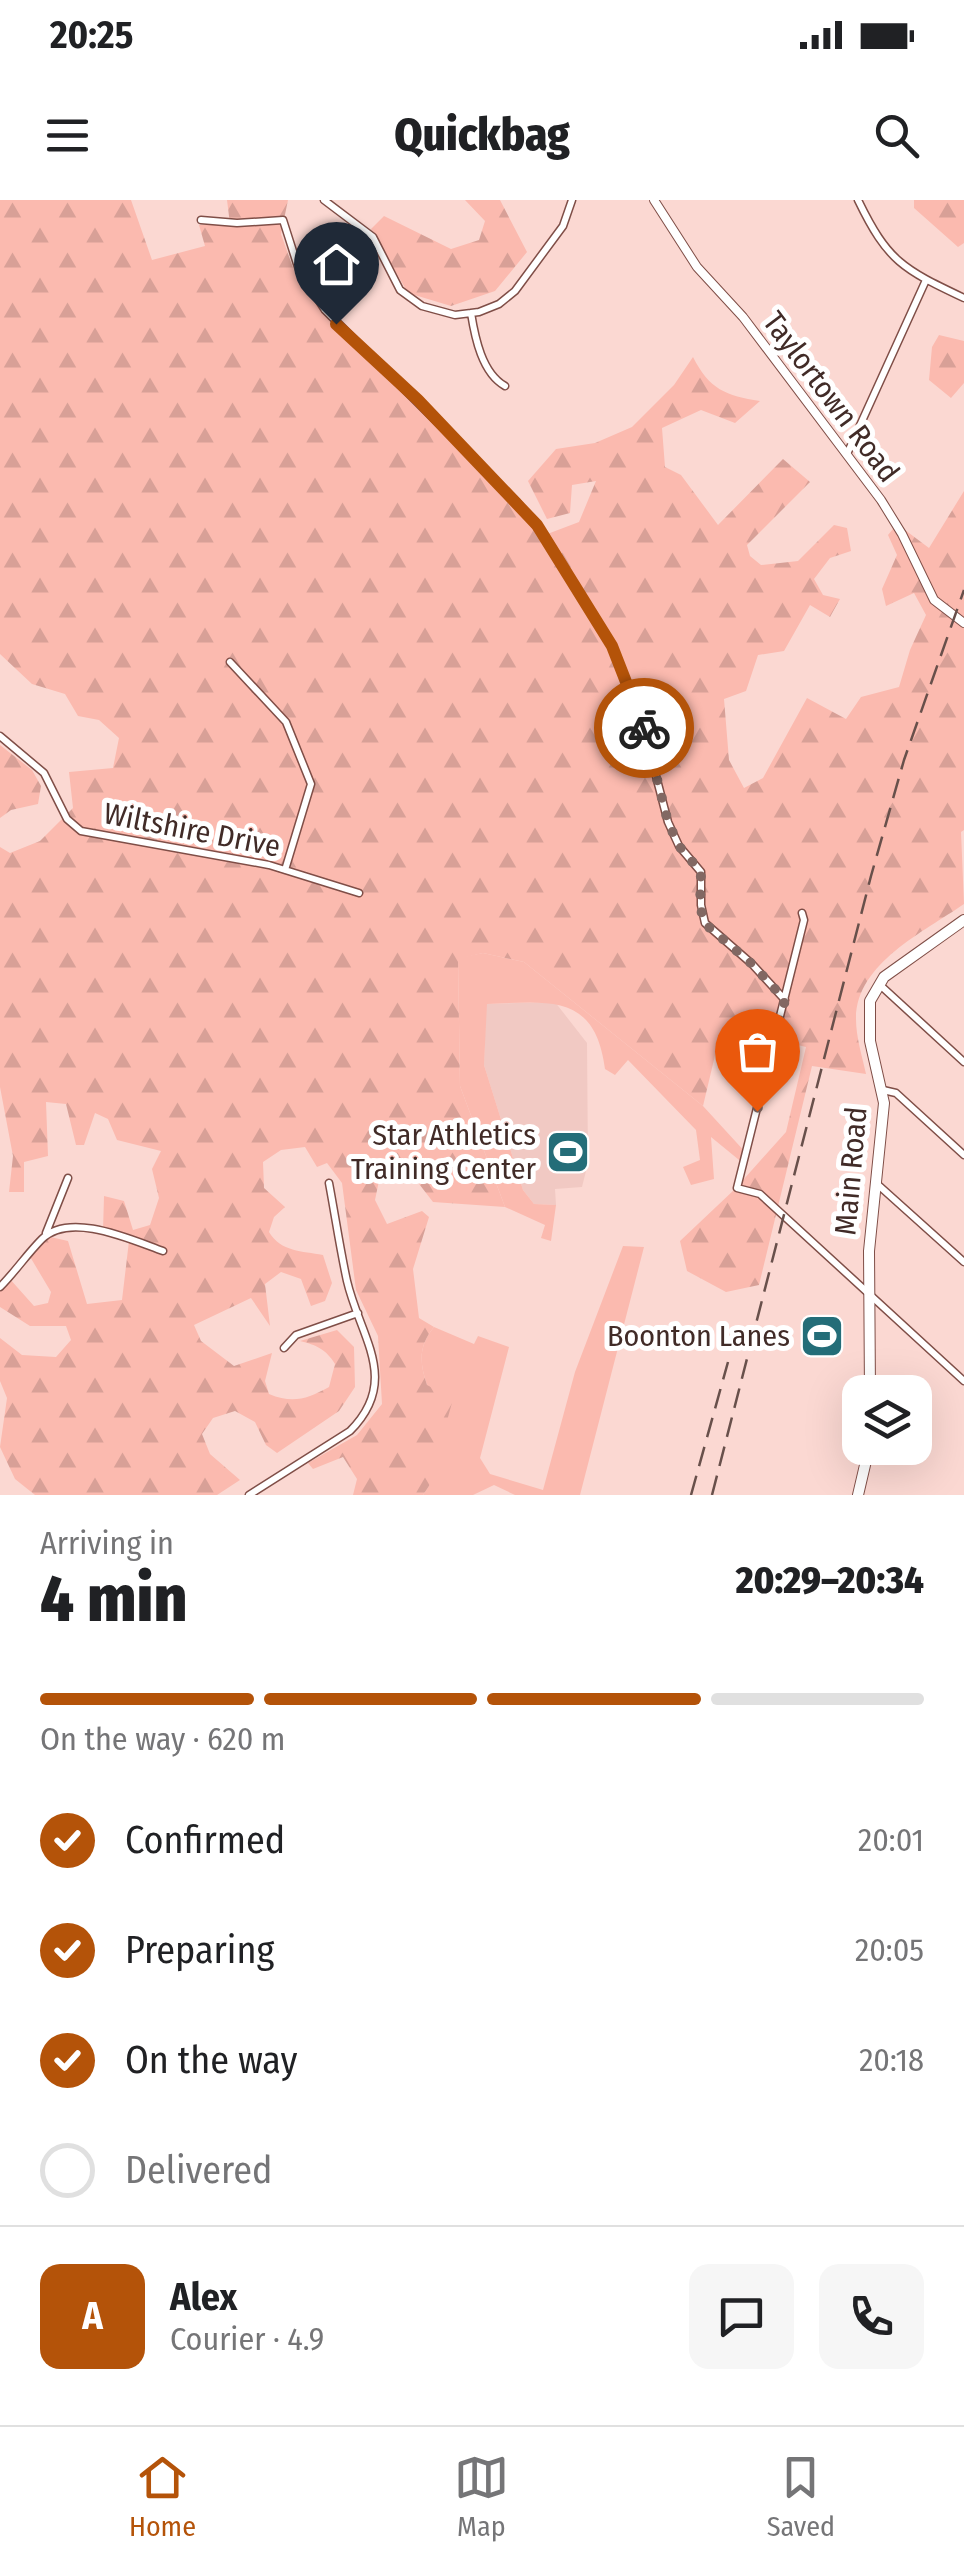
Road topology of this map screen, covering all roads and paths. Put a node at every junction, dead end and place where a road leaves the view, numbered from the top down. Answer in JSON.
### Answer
{"nodes":[{"id":1,"x":324,"y":200,"type":"edge"},
{"id":2,"x":572,"y":200,"type":"edge"},
{"id":3,"x":654,"y":200,"type":"edge"},
{"id":4,"x":858,"y":200,"type":"edge"},
{"id":5,"x":201,"y":220,"type":"dead end"},
{"id":6,"x":926,"y":280,"type":"junction"},
{"id":7,"x":964,"y":298,"type":"edge"},
{"id":8,"x":472,"y":313,"type":"junction"},
{"id":9,"x":506,"y":386,"type":"dead end"},
{"id":10,"x":847,"y":454,"type":"junction"},
{"id":11,"x":964,"y":623,"type":"edge"},
{"id":12,"x":230,"y":662,"type":"dead end"},
{"id":13,"x":0,"y":736,"type":"edge"},
{"id":14,"x":285,"y":870,"type":"junction"},
{"id":15,"x":359,"y":893,"type":"dead end"},
{"id":16,"x":802,"y":913,"type":"dead end"},
{"id":17,"x":964,"y":920,"type":"edge"},
{"id":18,"x":878,"y":984,"type":"junction"},
{"id":19,"x":785,"y":1000,"type":"junction"},
{"id":20,"x":964,"y":1062,"type":"edge"},
{"id":21,"x":882,"y":1090,"type":"junction"},
{"id":22,"x":964,"y":1155,"type":"edge"},
{"id":23,"x":68,"y":1178,"type":"dead end"},
{"id":24,"x":329,"y":1182,"type":"dead end"},
{"id":25,"x":875,"y":1182,"type":"junction"},
{"id":26,"x":45,"y":1234,"type":"junction"},
{"id":27,"x":163,"y":1251,"type":"dead end"},
{"id":28,"x":964,"y":1262,"type":"edge"},
{"id":29,"x":0,"y":1287,"type":"edge"},
{"id":30,"x":868,"y":1293,"type":"junction"},
{"id":31,"x":358,"y":1313,"type":"junction"},
{"id":32,"x":284,"y":1348,"type":"dead end"},
{"id":33,"x":870,"y":1375,"type":"edge"},
{"id":34,"x":964,"y":1381,"type":"edge"},
{"id":35,"x":865,"y":1465,"type":"edge"},
{"id":36,"x":249,"y":1495,"type":"edge"},
{"id":37,"x":858,"y":1495,"type":"edge"}],
"edges":[{"from":1,"to":8,"type":"street"},
{"from":2,"to":8,"type":"street"},
{"from":3,"to":10,"type":"street","name":"Taylortown Road"},
{"from":4,"to":6,"type":"street"},
{"from":5,"to":19,"type":"street"},
{"from":6,"to":7,"type":"street"},
{"from":6,"to":10,"type":"street"},
{"from":8,"to":9,"type":"street"},
{"from":10,"to":11,"type":"street","name":"Taylortown Road"},
{"from":12,"to":14,"type":"street"},
{"from":13,"to":14,"type":"street","name":"Wiltshire Drive"},
{"from":14,"to":15,"type":"street","name":"Wiltshire Drive"},
{"from":16,"to":19,"type":"street"},
{"from":17,"to":18,"type":"main road"},
{"from":18,"to":20,"type":"street"},
{"from":18,"to":21,"type":"main road","name":"Main Road"},
{"from":19,"to":30,"type":"street"},
{"from":21,"to":22,"type":"street"},
{"from":21,"to":25,"type":"main road","name":"Main Road"},
{"from":23,"to":26,"type":"street"},
{"from":24,"to":31,"type":"street"},
{"from":25,"to":28,"type":"street"},
{"from":25,"to":30,"type":"main road","name":"Main Road"},
{"from":26,"to":27,"type":"street"},
{"from":26,"to":29,"type":"street"},
{"from":30,"to":33,"type":"main road","name":"Main Road"},
{"from":30,"to":34,"type":"street"},
{"from":31,"to":32,"type":"street"},
{"from":31,"to":36,"type":"street"},
{"from":35,"to":37,"type":"main road"}]}
